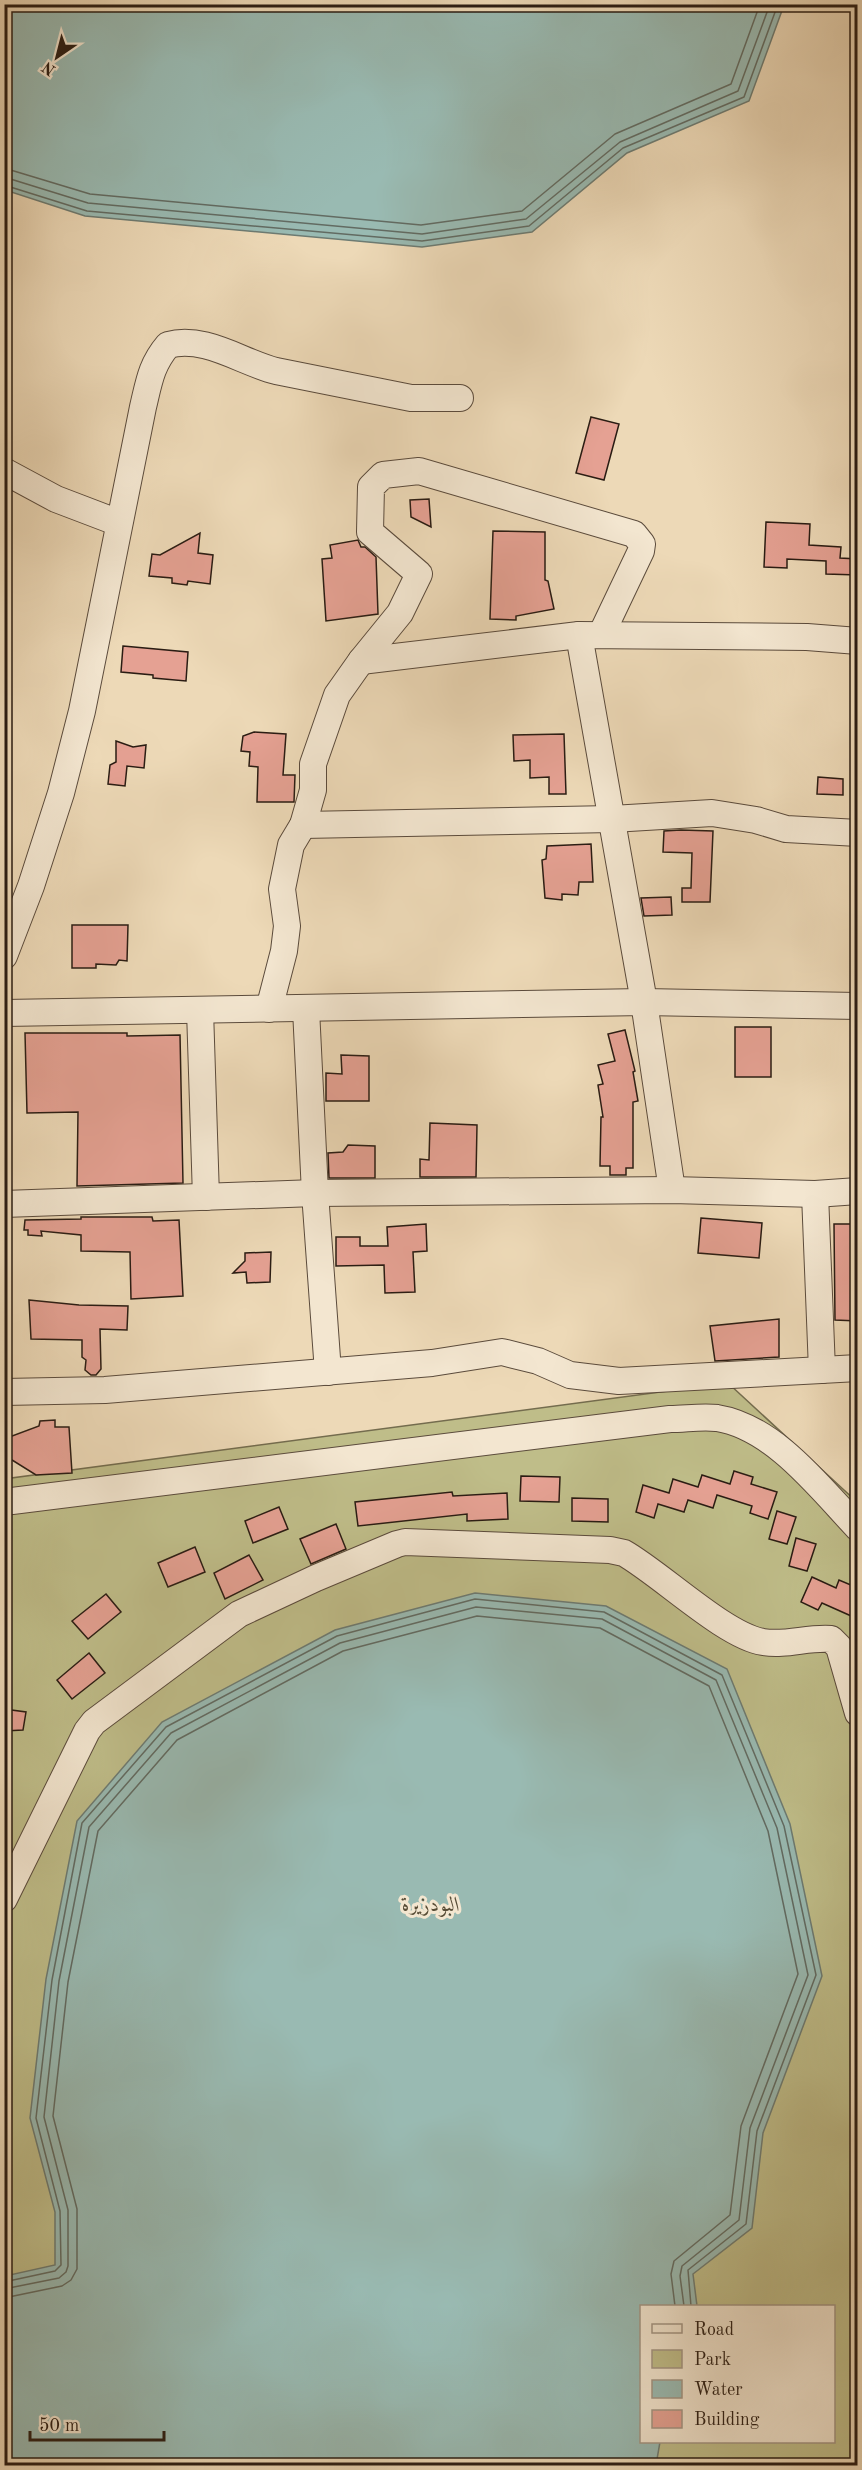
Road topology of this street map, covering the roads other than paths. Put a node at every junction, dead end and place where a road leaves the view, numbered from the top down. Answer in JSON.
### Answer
{"nodes":[{"id":1,"x":460,"y":398,"type":"dead end"},
{"id":2,"x":4,"y":471,"type":"edge"},
{"id":3,"x":119,"y":523,"type":"junction"},
{"id":4,"x":590,"y":635,"type":"junction"},
{"id":5,"x":858,"y":640,"type":"edge"},
{"id":6,"x":361,"y":661,"type":"junction"},
{"id":7,"x":612,"y":819,"type":"junction"},
{"id":8,"x":303,"y":825,"type":"junction"},
{"id":9,"x":858,"y":833,"type":"edge"},
{"id":10,"x":4,"y":956,"type":"edge"},
{"id":11,"x":644,"y":1002,"type":"junction"},
{"id":12,"x":858,"y":1006,"type":"edge"},
{"id":13,"x":269,"y":1009,"type":"junction"},
{"id":14,"x":306,"y":1009,"type":"junction"},
{"id":15,"x":200,"y":1010,"type":"junction"},
{"id":16,"x":4,"y":1013,"type":"edge"},
{"id":17,"x":672,"y":1190,"type":"junction"},
{"id":18,"x":858,"y":1191,"type":"edge"},
{"id":19,"x":315,"y":1193,"type":"junction"},
{"id":20,"x":815,"y":1194,"type":"junction"},
{"id":21,"x":206,"y":1197,"type":"junction"},
{"id":22,"x":4,"y":1204,"type":"edge"},
{"id":23,"x":858,"y":1368,"type":"edge"},
{"id":24,"x":822,"y":1370,"type":"junction"},
{"id":25,"x":328,"y":1372,"type":"junction"},
{"id":26,"x":4,"y":1392,"type":"edge"},
{"id":27,"x":4,"y":1502,"type":"edge"},
{"id":28,"x":858,"y":1528,"type":"edge"},
{"id":29,"x":858,"y":1713,"type":"edge"},
{"id":30,"x":4,"y":1899,"type":"edge"}],
"edges":[{"from":1,"to":3,"type":"street"},
{"from":2,"to":3,"type":"street"},
{"from":3,"to":10,"type":"street"},
{"from":4,"to":5,"type":"street"},
{"from":4,"to":6,"type":"street"},
{"from":4,"to":6,"type":"street"},
{"from":4,"to":7,"type":"street"},
{"from":6,"to":8,"type":"street"},
{"from":7,"to":8,"type":"street"},
{"from":7,"to":9,"type":"street"},
{"from":7,"to":11,"type":"street"},
{"from":8,"to":13,"type":"street"},
{"from":11,"to":12,"type":"street"},
{"from":11,"to":14,"type":"street"},
{"from":11,"to":17,"type":"street"},
{"from":13,"to":14,"type":"street"},
{"from":13,"to":15,"type":"street"},
{"from":14,"to":19,"type":"street"},
{"from":15,"to":16,"type":"street"},
{"from":15,"to":21,"type":"street"},
{"from":17,"to":19,"type":"street"},
{"from":17,"to":20,"type":"street"},
{"from":18,"to":20,"type":"street"},
{"from":19,"to":21,"type":"street"},
{"from":19,"to":25,"type":"street"},
{"from":20,"to":24,"type":"street"},
{"from":21,"to":22,"type":"street"},
{"from":23,"to":24,"type":"street"},
{"from":24,"to":25,"type":"street"},
{"from":25,"to":26,"type":"street"},
{"from":27,"to":28,"type":"street"},
{"from":29,"to":30,"type":"street"}]}
